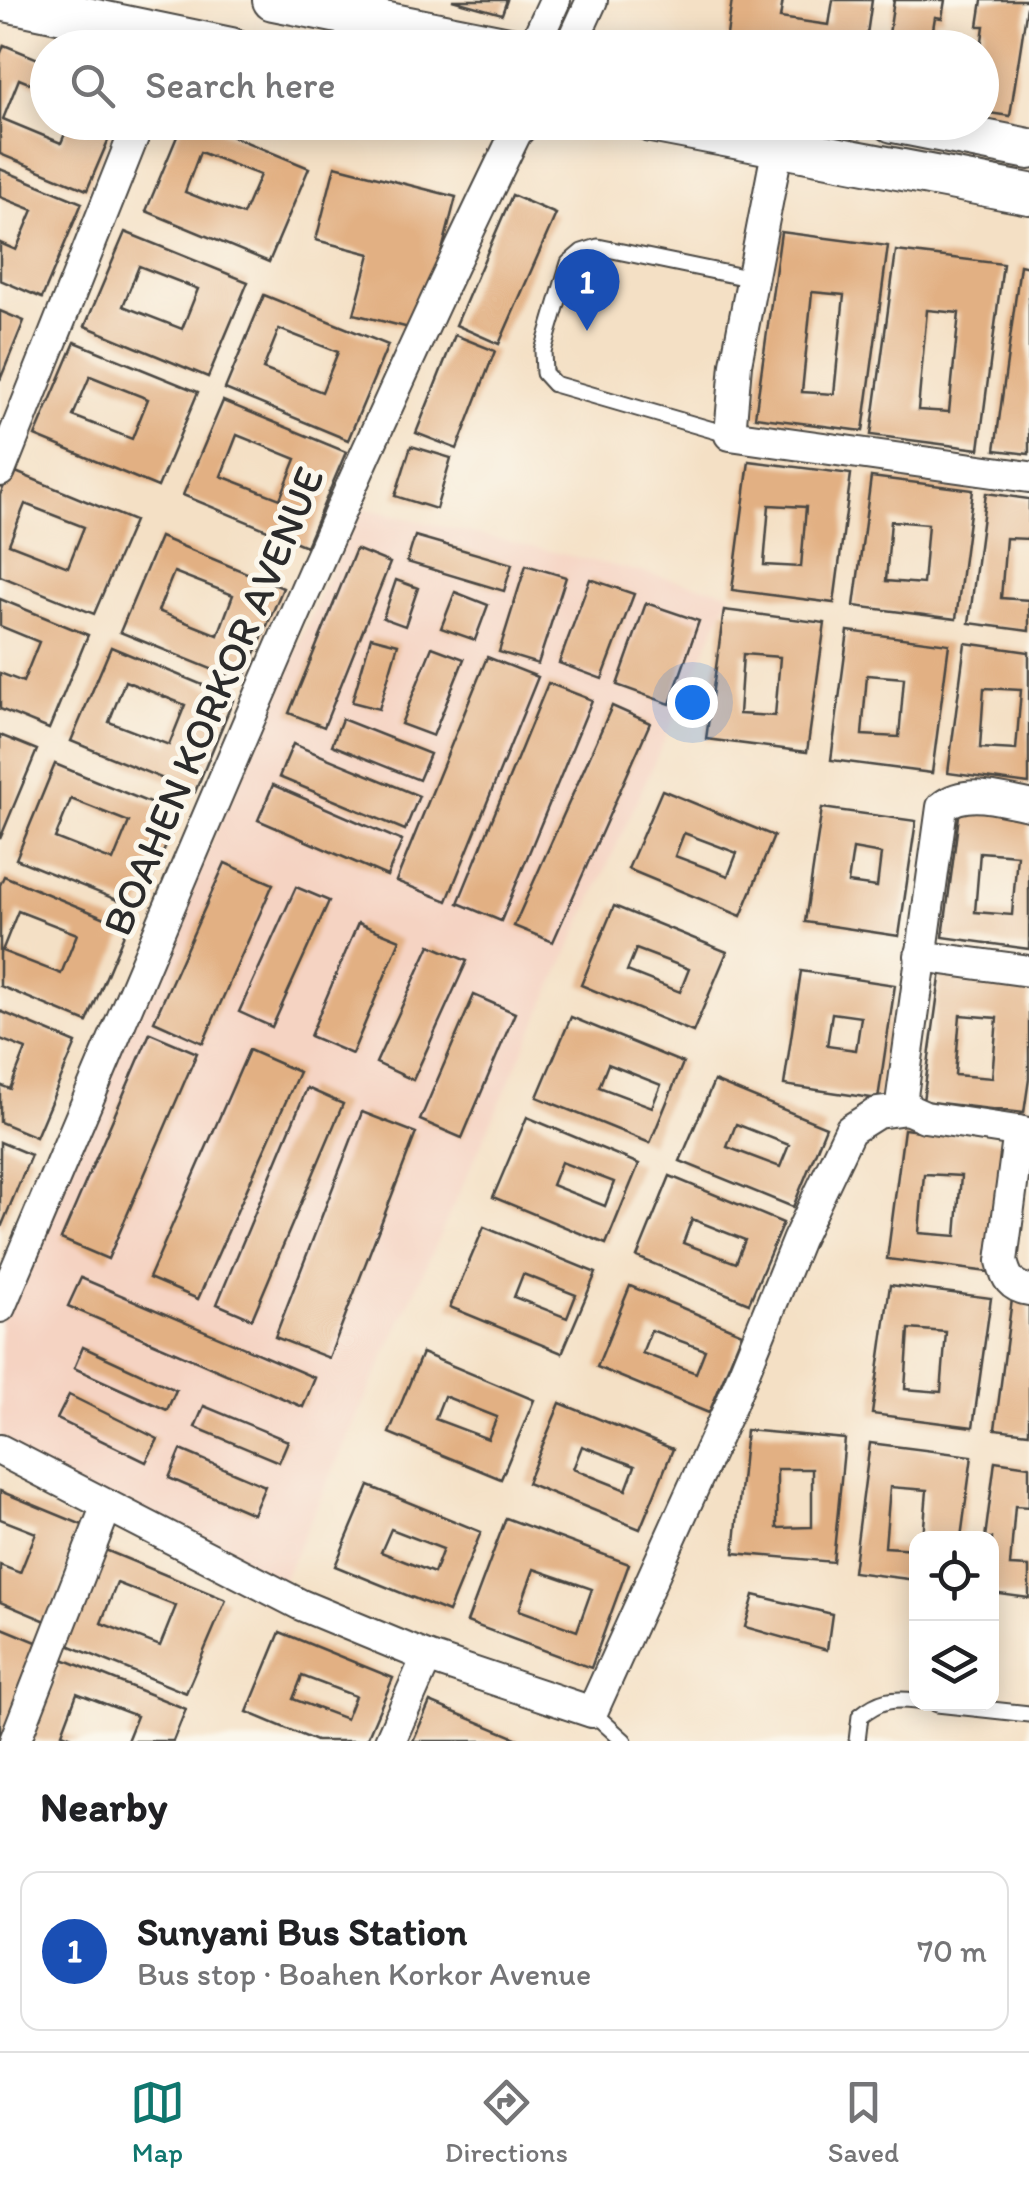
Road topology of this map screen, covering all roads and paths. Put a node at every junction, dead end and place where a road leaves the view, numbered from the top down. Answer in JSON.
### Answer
{"nodes":[{"id":1,"x":0,"y":0,"type":"edge"},
{"id":2,"x":274,"y":0,"type":"edge"},
{"id":3,"x":556,"y":0,"type":"edge"},
{"id":4,"x":592,"y":0,"type":"edge"},
{"id":5,"x":121,"y":30,"type":"edge"},
{"id":6,"x":424,"y":30,"type":"edge"},
{"id":7,"x":542,"y":30,"type":"edge"},
{"id":8,"x":578,"y":30,"type":"edge"},
{"id":9,"x":131,"y":140,"type":"edge"},
{"id":10,"x":512,"y":140,"type":"edge"},
{"id":11,"x":746,"y":140,"type":"edge"},
{"id":12,"x":984,"y":140,"type":"edge"},
{"id":13,"x":778,"y":146,"type":"junction"},
{"id":14,"x":1029,"y":149,"type":"edge"},
{"id":15,"x":1029,"y":194,"type":"edge"},
{"id":16,"x":753,"y":279,"type":"junction"},
{"id":17,"x":730,"y":435,"type":"junction"},
{"id":18,"x":0,"y":470,"type":"edge"},
{"id":19,"x":1029,"y":477,"type":"edge"},
{"id":20,"x":1029,"y":804,"type":"edge"},
{"id":21,"x":920,"y":956,"type":"junction"},
{"id":22,"x":1029,"y":971,"type":"edge"},
{"id":23,"x":907,"y":1109,"type":"junction"},
{"id":24,"x":1024,"y":1132,"type":"edge"},
{"id":25,"x":7,"y":1271,"type":"edge"},
{"id":26,"x":1029,"y":1290,"type":"edge"},
{"id":27,"x":0,"y":1307,"type":"edge"},
{"id":28,"x":0,"y":1450,"type":"edge"},
{"id":29,"x":108,"y":1505,"type":"junction"},
{"id":30,"x":427,"y":1657,"type":"junction"},
{"id":31,"x":909,"y":1700,"type":"edge"},
{"id":32,"x":999,"y":1711,"type":"edge"},
{"id":33,"x":592,"y":1712,"type":"junction"},
{"id":34,"x":1029,"y":1714,"type":"edge"},
{"id":35,"x":15,"y":1741,"type":"edge"},
{"id":36,"x":390,"y":1741,"type":"edge"},
{"id":37,"x":624,"y":1741,"type":"edge"},
{"id":38,"x":857,"y":1741,"type":"edge"}],
"edges":[{"from":1,"to":5,"type":"street"},
{"from":2,"to":6,"type":"street"},
{"from":3,"to":7,"type":"street"},
{"from":4,"to":8,"type":"street"},
{"from":9,"to":18,"type":"street"},
{"from":10,"to":25,"type":"street","name":"BOAHEN KORKOR AVENUE"},
{"from":11,"to":13,"type":"street"},
{"from":12,"to":14,"type":"street"},
{"from":13,"to":15,"type":"street"},
{"from":13,"to":16,"type":"street"},
{"from":16,"to":17,"type":"street"},
{"from":16,"to":17,"type":"lane"},
{"from":17,"to":19,"type":"street"},
{"from":20,"to":21,"type":"street"},
{"from":21,"to":22,"type":"street"},
{"from":21,"to":23,"type":"street"},
{"from":23,"to":24,"type":"street"},
{"from":23,"to":33,"type":"street"},
{"from":24,"to":26,"type":"street"},
{"from":25,"to":27,"type":"street","name":"BOAHEN KORKOR AVENUE"},
{"from":28,"to":29,"type":"street"},
{"from":29,"to":30,"type":"street"},
{"from":29,"to":35,"type":"street"},
{"from":30,"to":33,"type":"street"},
{"from":30,"to":36,"type":"street"},
{"from":31,"to":38,"type":"lane"},
{"from":32,"to":34,"type":"lane"},
{"from":33,"to":37,"type":"lane"}]}
